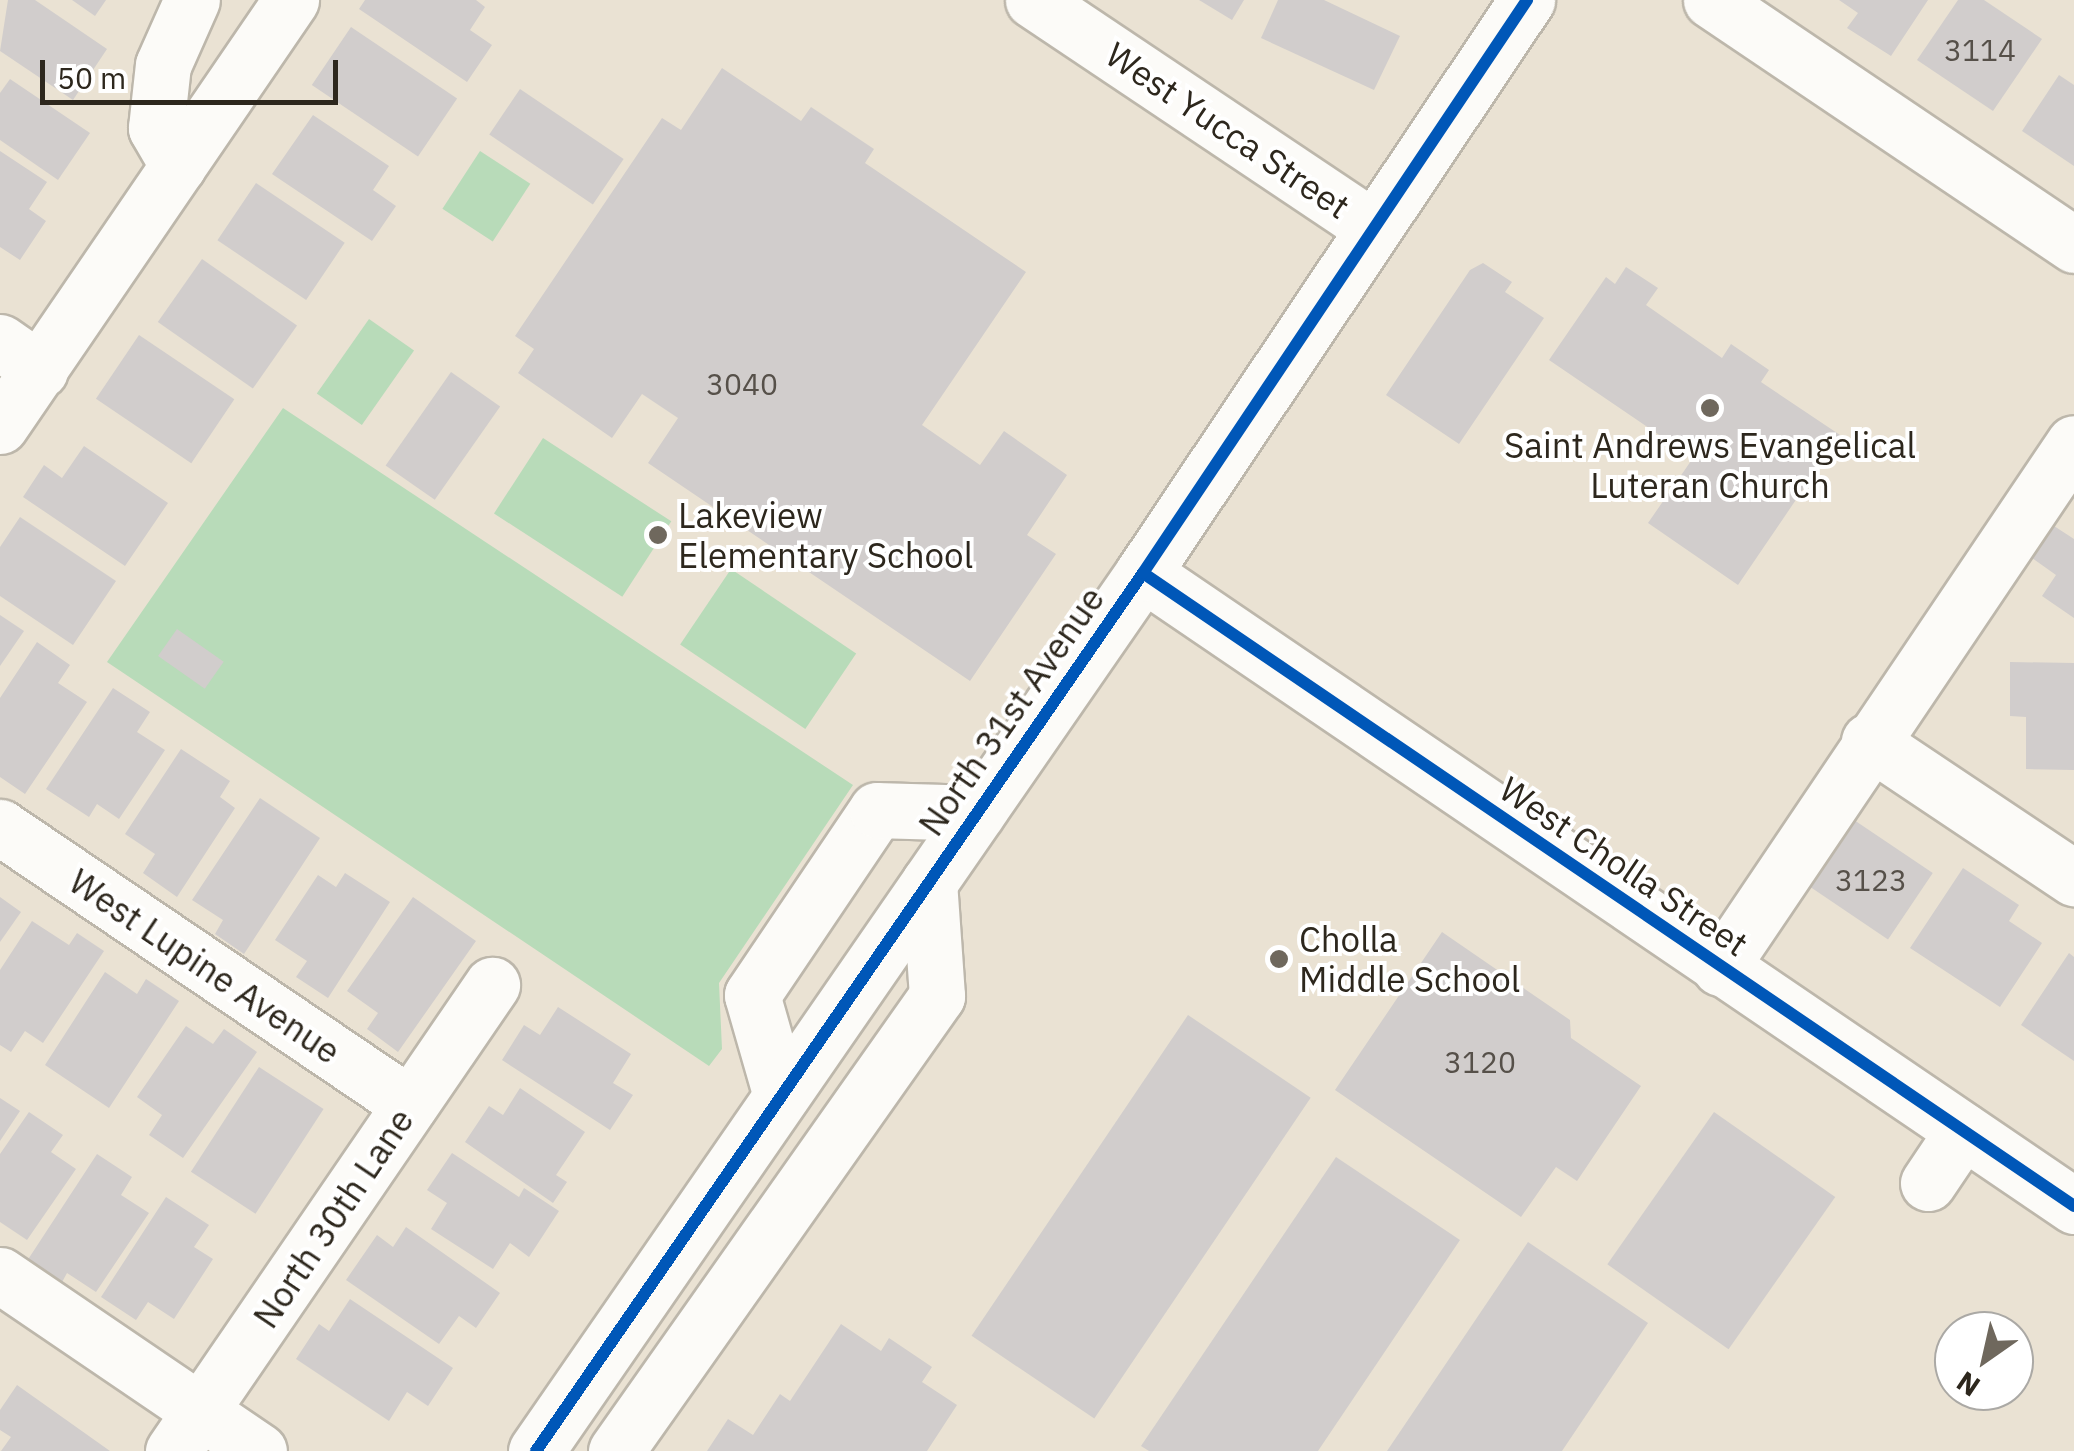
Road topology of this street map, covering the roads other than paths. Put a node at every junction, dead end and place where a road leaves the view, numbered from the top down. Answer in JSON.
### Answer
{"nodes":[{"id":1,"x":192,"y":0,"type":"edge"},
{"id":2,"x":292,"y":0,"type":"edge"},
{"id":3,"x":1033,"y":0,"type":"edge"},
{"id":4,"x":1527,"y":0,"type":"edge"},
{"id":5,"x":1710,"y":0,"type":"edge"},
{"id":6,"x":178,"y":166,"type":"junction"},
{"id":7,"x":1372,"y":228,"type":"junction"},
{"id":8,"x":2074,"y":245,"type":"edge"},
{"id":9,"x":20,"y":356,"type":"edge"},
{"id":10,"x":0,"y":426,"type":"edge"},
{"id":11,"x":2074,"y":443,"type":"edge"},
{"id":12,"x":1143,"y":574,"type":"junction"},
{"id":13,"x":1869,"y":741,"type":"junction"},
{"id":14,"x":977,"y":813,"type":"junction"},
{"id":15,"x":0,"y":827,"type":"edge"},
{"id":16,"x":2074,"y":878,"type":"edge"},
{"id":17,"x":930,"y":882,"type":"junction"},
{"id":18,"x":1720,"y":968,"type":"junction"},
{"id":19,"x":492,"y":984,"type":"dead end"},
{"id":20,"x":781,"y":1096,"type":"junction"},
{"id":21,"x":410,"y":1106,"type":"junction"},
{"id":22,"x":1962,"y":1131,"type":"junction"},
{"id":23,"x":1928,"y":1183,"type":"dead end"},
{"id":24,"x":2074,"y":1206,"type":"edge"},
{"id":25,"x":682,"y":1242,"type":"junction"},
{"id":26,"x":0,"y":1275,"type":"edge"},
{"id":27,"x":737,"y":1280,"type":"junction"},
{"id":28,"x":187,"y":1430,"type":"edge"},
{"id":29,"x":259,"y":1451,"type":"edge"},
{"id":30,"x":536,"y":1451,"type":"edge"},
{"id":31,"x":616,"y":1451,"type":"edge"}],
"edges":[{"from":1,"to":6,"type":"street"},
{"from":2,"to":6,"type":"street"},
{"from":3,"to":7,"type":"street","name":"West Yucca Street"},
{"from":4,"to":7,"type":"street","name":"North 31st Avenue"},
{"from":5,"to":8,"type":"street"},
{"from":6,"to":9,"type":"street"},
{"from":7,"to":12,"type":"street","name":"North 31st Avenue"},
{"from":9,"to":10,"type":"street"},
{"from":11,"to":13,"type":"street"},
{"from":12,"to":14,"type":"street","name":"North 31st Avenue"},
{"from":12,"to":18,"type":"street","name":"West Cholla Street"},
{"from":13,"to":16,"type":"street"},
{"from":13,"to":18,"type":"street"},
{"from":14,"to":17,"type":"street","name":"North 31st Avenue"},
{"from":14,"to":20,"type":"street"},
{"from":15,"to":21,"type":"street","name":"West Lupine Avenue"},
{"from":17,"to":20,"type":"street","name":"North 31st Avenue"},
{"from":17,"to":27,"type":"street"},
{"from":18,"to":22,"type":"street","name":"West Cholla Street"},
{"from":19,"to":21,"type":"street","name":"North 30th Lane"},
{"from":20,"to":25,"type":"street","name":"North 31st Avenue"},
{"from":21,"to":28,"type":"street","name":"North 30th Lane"},
{"from":22,"to":23,"type":"street"},
{"from":22,"to":24,"type":"street","name":"West Cholla Street"},
{"from":25,"to":27,"type":"street"},
{"from":25,"to":30,"type":"street","name":"North 31st Avenue"},
{"from":26,"to":28,"type":"street"},
{"from":27,"to":31,"type":"street"},
{"from":28,"to":29,"type":"street"}]}
